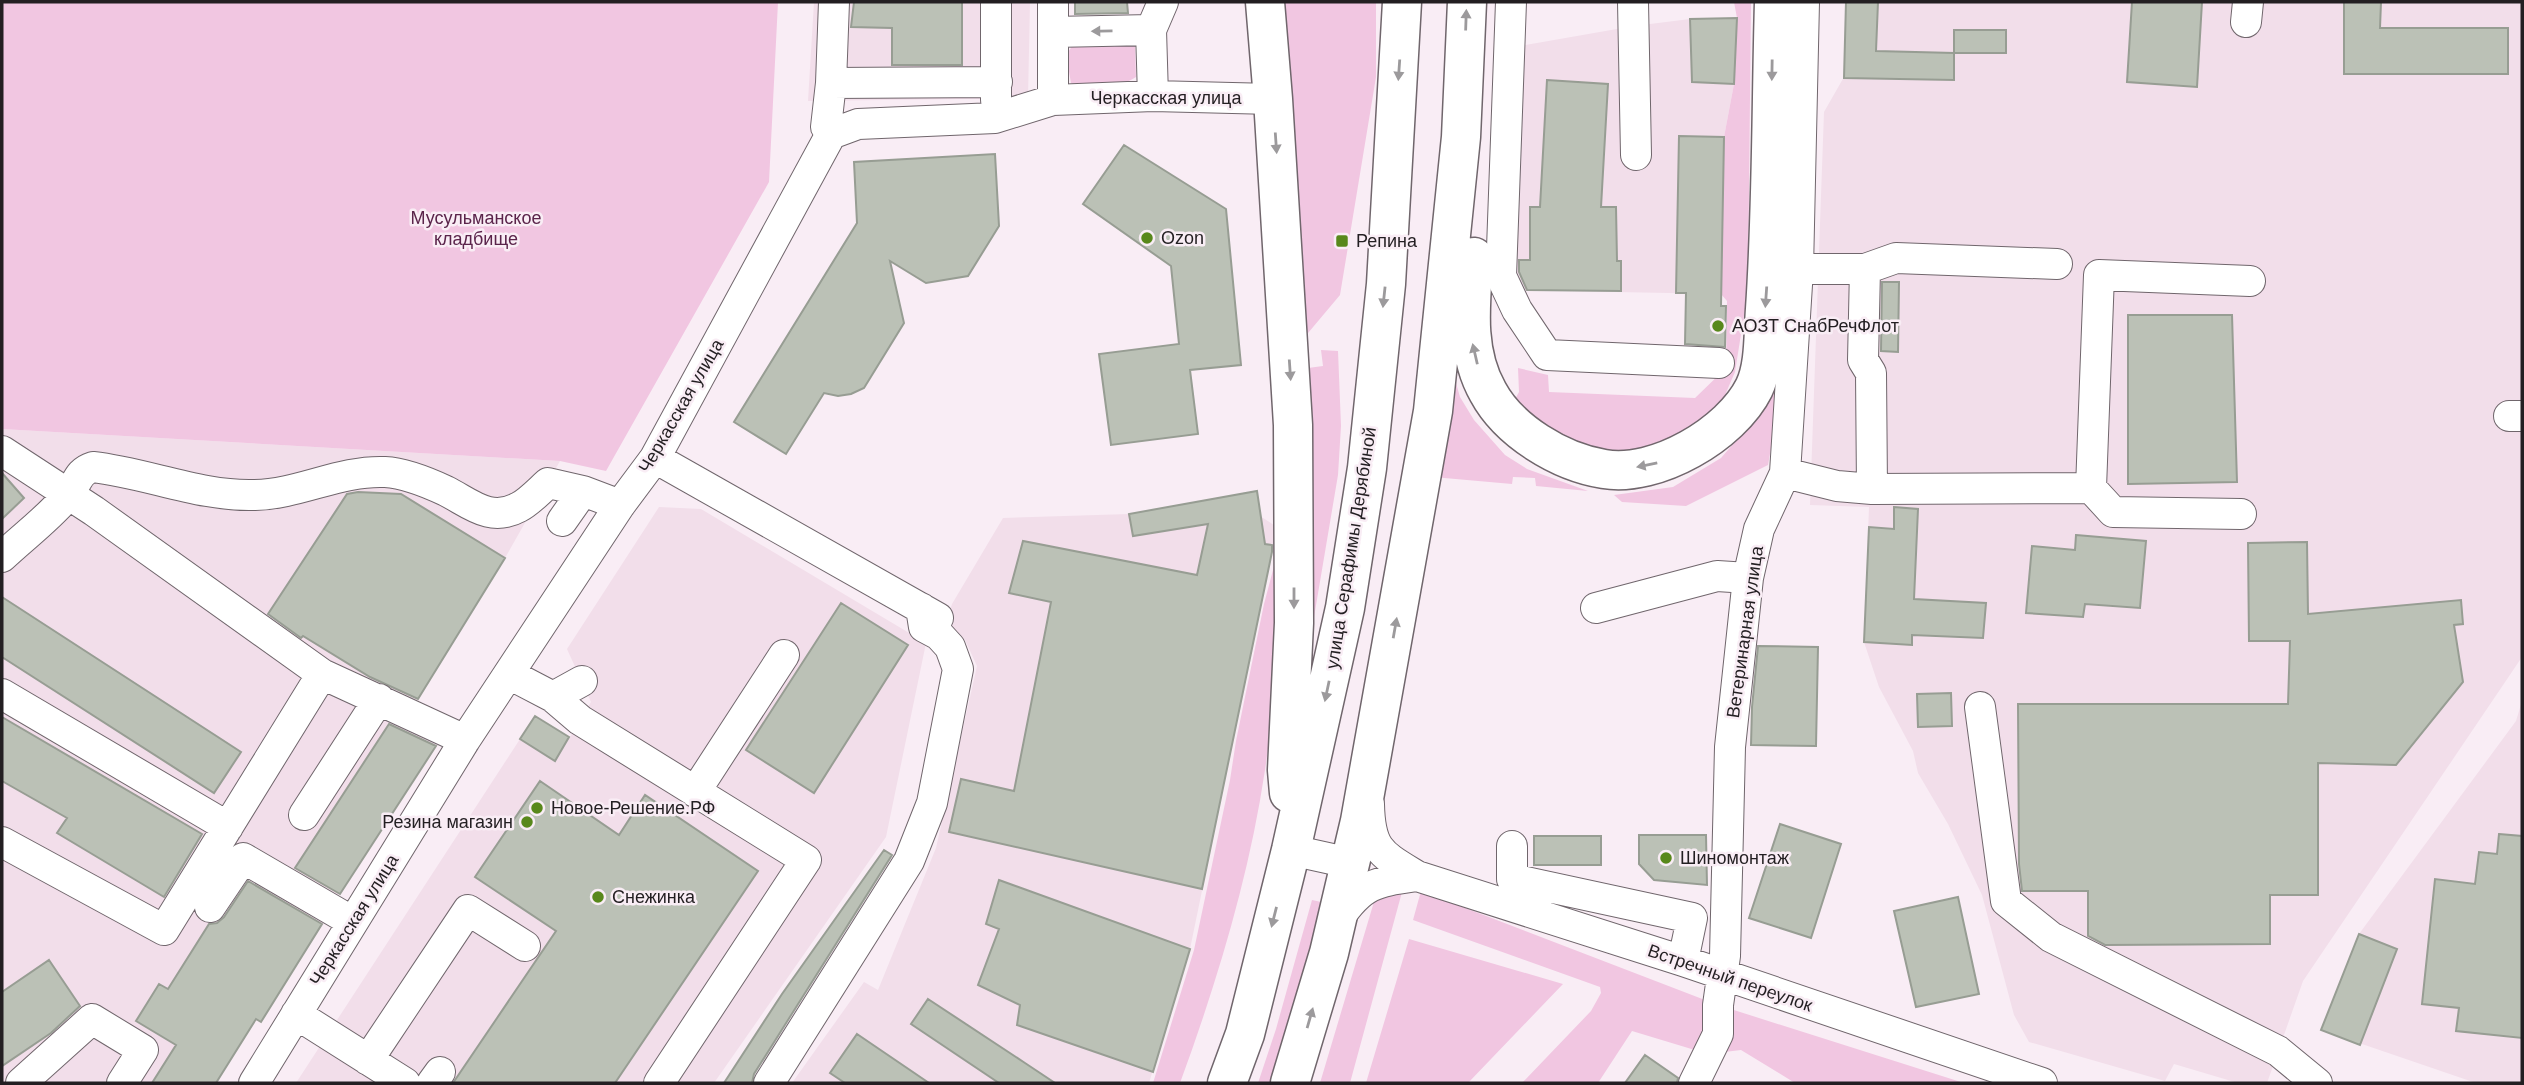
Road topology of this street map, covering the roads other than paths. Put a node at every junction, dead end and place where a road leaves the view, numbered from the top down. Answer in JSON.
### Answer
{"nodes":[{"id":1,"x":834,"y":2,"type":"edge"},
{"id":2,"x":996,"y":2,"type":"edge"},
{"id":3,"x":1052,"y":2,"type":"edge"},
{"id":4,"x":1163,"y":2,"type":"edge"},
{"id":5,"x":1265,"y":2,"type":"edge"},
{"id":6,"x":1402,"y":2,"type":"edge"},
{"id":7,"x":1466,"y":2,"type":"edge"},
{"id":8,"x":1511,"y":2,"type":"edge"},
{"id":9,"x":1633,"y":2,"type":"edge"},
{"id":10,"x":1774,"y":2,"type":"edge"},
{"id":11,"x":1804,"y":2,"type":"edge"},
{"id":12,"x":1151,"y":30,"type":"junction"},
{"id":13,"x":1053,"y":32,"type":"junction"},
{"id":14,"x":997,"y":82,"type":"junction"},
{"id":15,"x":831,"y":83,"type":"junction"},
{"id":16,"x":1153,"y":96,"type":"junction"},
{"id":17,"x":1273,"y":99,"type":"junction"},
{"id":18,"x":1053,"y":100,"type":"junction"},
{"id":19,"x":995,"y":118,"type":"junction"},
{"id":20,"x":831,"y":134,"type":"junction"},
{"id":21,"x":1461,"y":137,"type":"junction"},
{"id":22,"x":1636,"y":155,"type":"dead end"},
{"id":23,"x":2057,"y":264,"type":"dead end"},
{"id":24,"x":1798,"y":269,"type":"junction"},
{"id":25,"x":1865,"y":269,"type":"junction"},
{"id":26,"x":2250,"y":281,"type":"dead end"},
{"id":27,"x":1719,"y":363,"type":"dead end"},
{"id":28,"x":2,"y":451,"type":"edge"},
{"id":29,"x":655,"y":458,"type":"junction"},
{"id":30,"x":1785,"y":472,"type":"junction"},
{"id":31,"x":2091,"y":488,"type":"junction"},
{"id":32,"x":1871,"y":489,"type":"junction"},
{"id":33,"x":583,"y":491,"type":"junction"},
{"id":34,"x":69,"y":494,"type":"junction"},
{"id":35,"x":620,"y":505,"type":"junction"},
{"id":36,"x":2241,"y":514,"type":"dead end"},
{"id":37,"x":562,"y":521,"type":"dead end"},
{"id":38,"x":2,"y":557,"type":"edge"},
{"id":39,"x":1748,"y":578,"type":"junction"},
{"id":40,"x":1596,"y":608,"type":"dead end"},
{"id":41,"x":784,"y":655,"type":"dead end"},
{"id":42,"x":322,"y":674,"type":"junction"},
{"id":43,"x":509,"y":674,"type":"junction"},
{"id":44,"x":582,"y":681,"type":"dead end"},
{"id":45,"x":2,"y":694,"type":"edge"},
{"id":46,"x":553,"y":697,"type":"junction"},
{"id":47,"x":379,"y":699,"type":"junction"},
{"id":48,"x":1980,"y":707,"type":"dead end"},
{"id":49,"x":465,"y":740,"type":"junction"},
{"id":50,"x":1369,"y":779,"type":"junction"},
{"id":51,"x":695,"y":792,"type":"junction"},
{"id":52,"x":304,"y":815,"type":"dead end"},
{"id":53,"x":228,"y":827,"type":"junction"},
{"id":54,"x":2,"y":842,"type":"edge"},
{"id":55,"x":1292,"y":846,"type":"junction"},
{"id":56,"x":1512,"y":846,"type":"dead end"},
{"id":57,"x":1350,"y":863,"type":"junction"},
{"id":58,"x":1417,"y":876,"type":"junction"},
{"id":59,"x":210,"y":907,"type":"dead end"},
{"id":60,"x":353,"y":922,"type":"junction"},
{"id":61,"x":1336,"y":922,"type":"junction"},
{"id":62,"x":525,"y":946,"type":"dead end"},
{"id":63,"x":1683,"y":961,"type":"junction"},
{"id":64,"x":1722,"y":975,"type":"junction"},
{"id":65,"x":296,"y":1014,"type":"junction"},
{"id":66,"x":368,"y":1060,"type":"junction"},
{"id":67,"x":21,"y":1083,"type":"edge"},
{"id":68,"x":122,"y":1083,"type":"edge"},
{"id":69,"x":254,"y":1083,"type":"edge"},
{"id":70,"x":405,"y":1083,"type":"edge"},
{"id":71,"x":659,"y":1083,"type":"edge"},
{"id":72,"x":769,"y":1083,"type":"edge"},
{"id":73,"x":1227,"y":1083,"type":"edge"},
{"id":74,"x":1290,"y":1083,"type":"edge"},
{"id":75,"x":1694,"y":1083,"type":"edge"},
{"id":76,"x":2042,"y":1083,"type":"edge"},
{"id":77,"x":2317,"y":1083,"type":"edge"}],
"edges":[{"from":1,"to":15,"type":"street"},
{"from":2,"to":14,"type":"street"},
{"from":3,"to":13,"type":"street"},
{"from":4,"to":12,"type":"street"},
{"from":5,"to":17,"type":"main road"},
{"from":6,"to":55,"type":"main road","name":"улица Серафимы Дерябиной","one_way":true},
{"from":21,"to":7,"type":"main road","one_way":true},
{"from":8,"to":27,"type":"street"},
{"from":9,"to":22,"type":"street"},
{"from":10,"to":21,"type":"main road","one_way":true},
{"from":11,"to":24,"type":"street","name":"Ветеринарная улица"},
{"from":12,"to":13,"type":"street","one_way":true},
{"from":12,"to":16,"type":"street"},
{"from":13,"to":18,"type":"street"},
{"from":14,"to":15,"type":"street"},
{"from":14,"to":19,"type":"street"},
{"from":15,"to":20,"type":"street"},
{"from":16,"to":17,"type":"street","name":"Черкасская улица"},
{"from":16,"to":18,"type":"street","name":"Черкасская улица"},
{"from":17,"to":55,"type":"main road","one_way":true},
{"from":18,"to":19,"type":"street","name":"Черкасская улица"},
{"from":19,"to":20,"type":"street","name":"Черкасская улица"},
{"from":20,"to":29,"type":"street","name":"Черкасская улица"},
{"from":50,"to":21,"type":"main road","one_way":true},
{"from":23,"to":25,"type":"street"},
{"from":24,"to":25,"type":"street"},
{"from":24,"to":30,"type":"street","name":"Ветеринарная улица"},
{"from":25,"to":32,"type":"street"},
{"from":26,"to":31,"type":"street"},
{"from":28,"to":34,"type":"street"},
{"from":29,"to":35,"type":"street","name":"Черкасская улица"},
{"from":29,"to":72,"type":"street"},
{"from":30,"to":32,"type":"street"},
{"from":30,"to":39,"type":"street","name":"Ветеринарная улица"},
{"from":31,"to":32,"type":"street"},
{"from":31,"to":36,"type":"street"},
{"from":33,"to":34,"type":"street"},
{"from":33,"to":35,"type":"street"},
{"from":33,"to":37,"type":"street"},
{"from":34,"to":38,"type":"street"},
{"from":34,"to":42,"type":"street"},
{"from":35,"to":43,"type":"street","name":"Черкасская улица"},
{"from":39,"to":40,"type":"street"},
{"from":39,"to":64,"type":"street","name":"Ветеринарная улица"},
{"from":41,"to":51,"type":"street"},
{"from":42,"to":47,"type":"street"},
{"from":42,"to":53,"type":"street"},
{"from":43,"to":46,"type":"street"},
{"from":43,"to":49,"type":"street","name":"Черкасская улица"},
{"from":44,"to":46,"type":"street"},
{"from":45,"to":53,"type":"street"},
{"from":46,"to":51,"type":"street"},
{"from":47,"to":49,"type":"street"},
{"from":47,"to":52,"type":"street"},
{"from":48,"to":77,"type":"street"},
{"from":49,"to":60,"type":"street","name":"Черкасская улица"},
{"from":50,"to":57,"type":"main road"},
{"from":50,"to":58,"type":"street","name":"Встречный переулок"},
{"from":51,"to":71,"type":"street"},
{"from":53,"to":54,"type":"street"},
{"from":55,"to":57,"type":"street"},
{"from":55,"to":73,"type":"main road","name":"улица Серафимы Дерябиной","one_way":true},
{"from":56,"to":63,"type":"street"},
{"from":57,"to":61,"type":"main road"},
{"from":58,"to":61,"type":"street","name":"Встречный переулок"},
{"from":58,"to":63,"type":"street","name":"Встречный переулок"},
{"from":59,"to":60,"type":"street"},
{"from":60,"to":65,"type":"street","name":"Черкасская улица"},
{"from":74,"to":61,"type":"main road","one_way":true},
{"from":62,"to":66,"type":"street"},
{"from":63,"to":64,"type":"street","name":"Встречный переулок"},
{"from":64,"to":75,"type":"street","name":"Ветеринарная улица"},
{"from":64,"to":76,"type":"street","name":"Встречный переулок"},
{"from":65,"to":66,"type":"street"},
{"from":65,"to":69,"type":"street","name":"Черкасская улица"},
{"from":66,"to":70,"type":"street"},
{"from":67,"to":68,"type":"street"}]}
